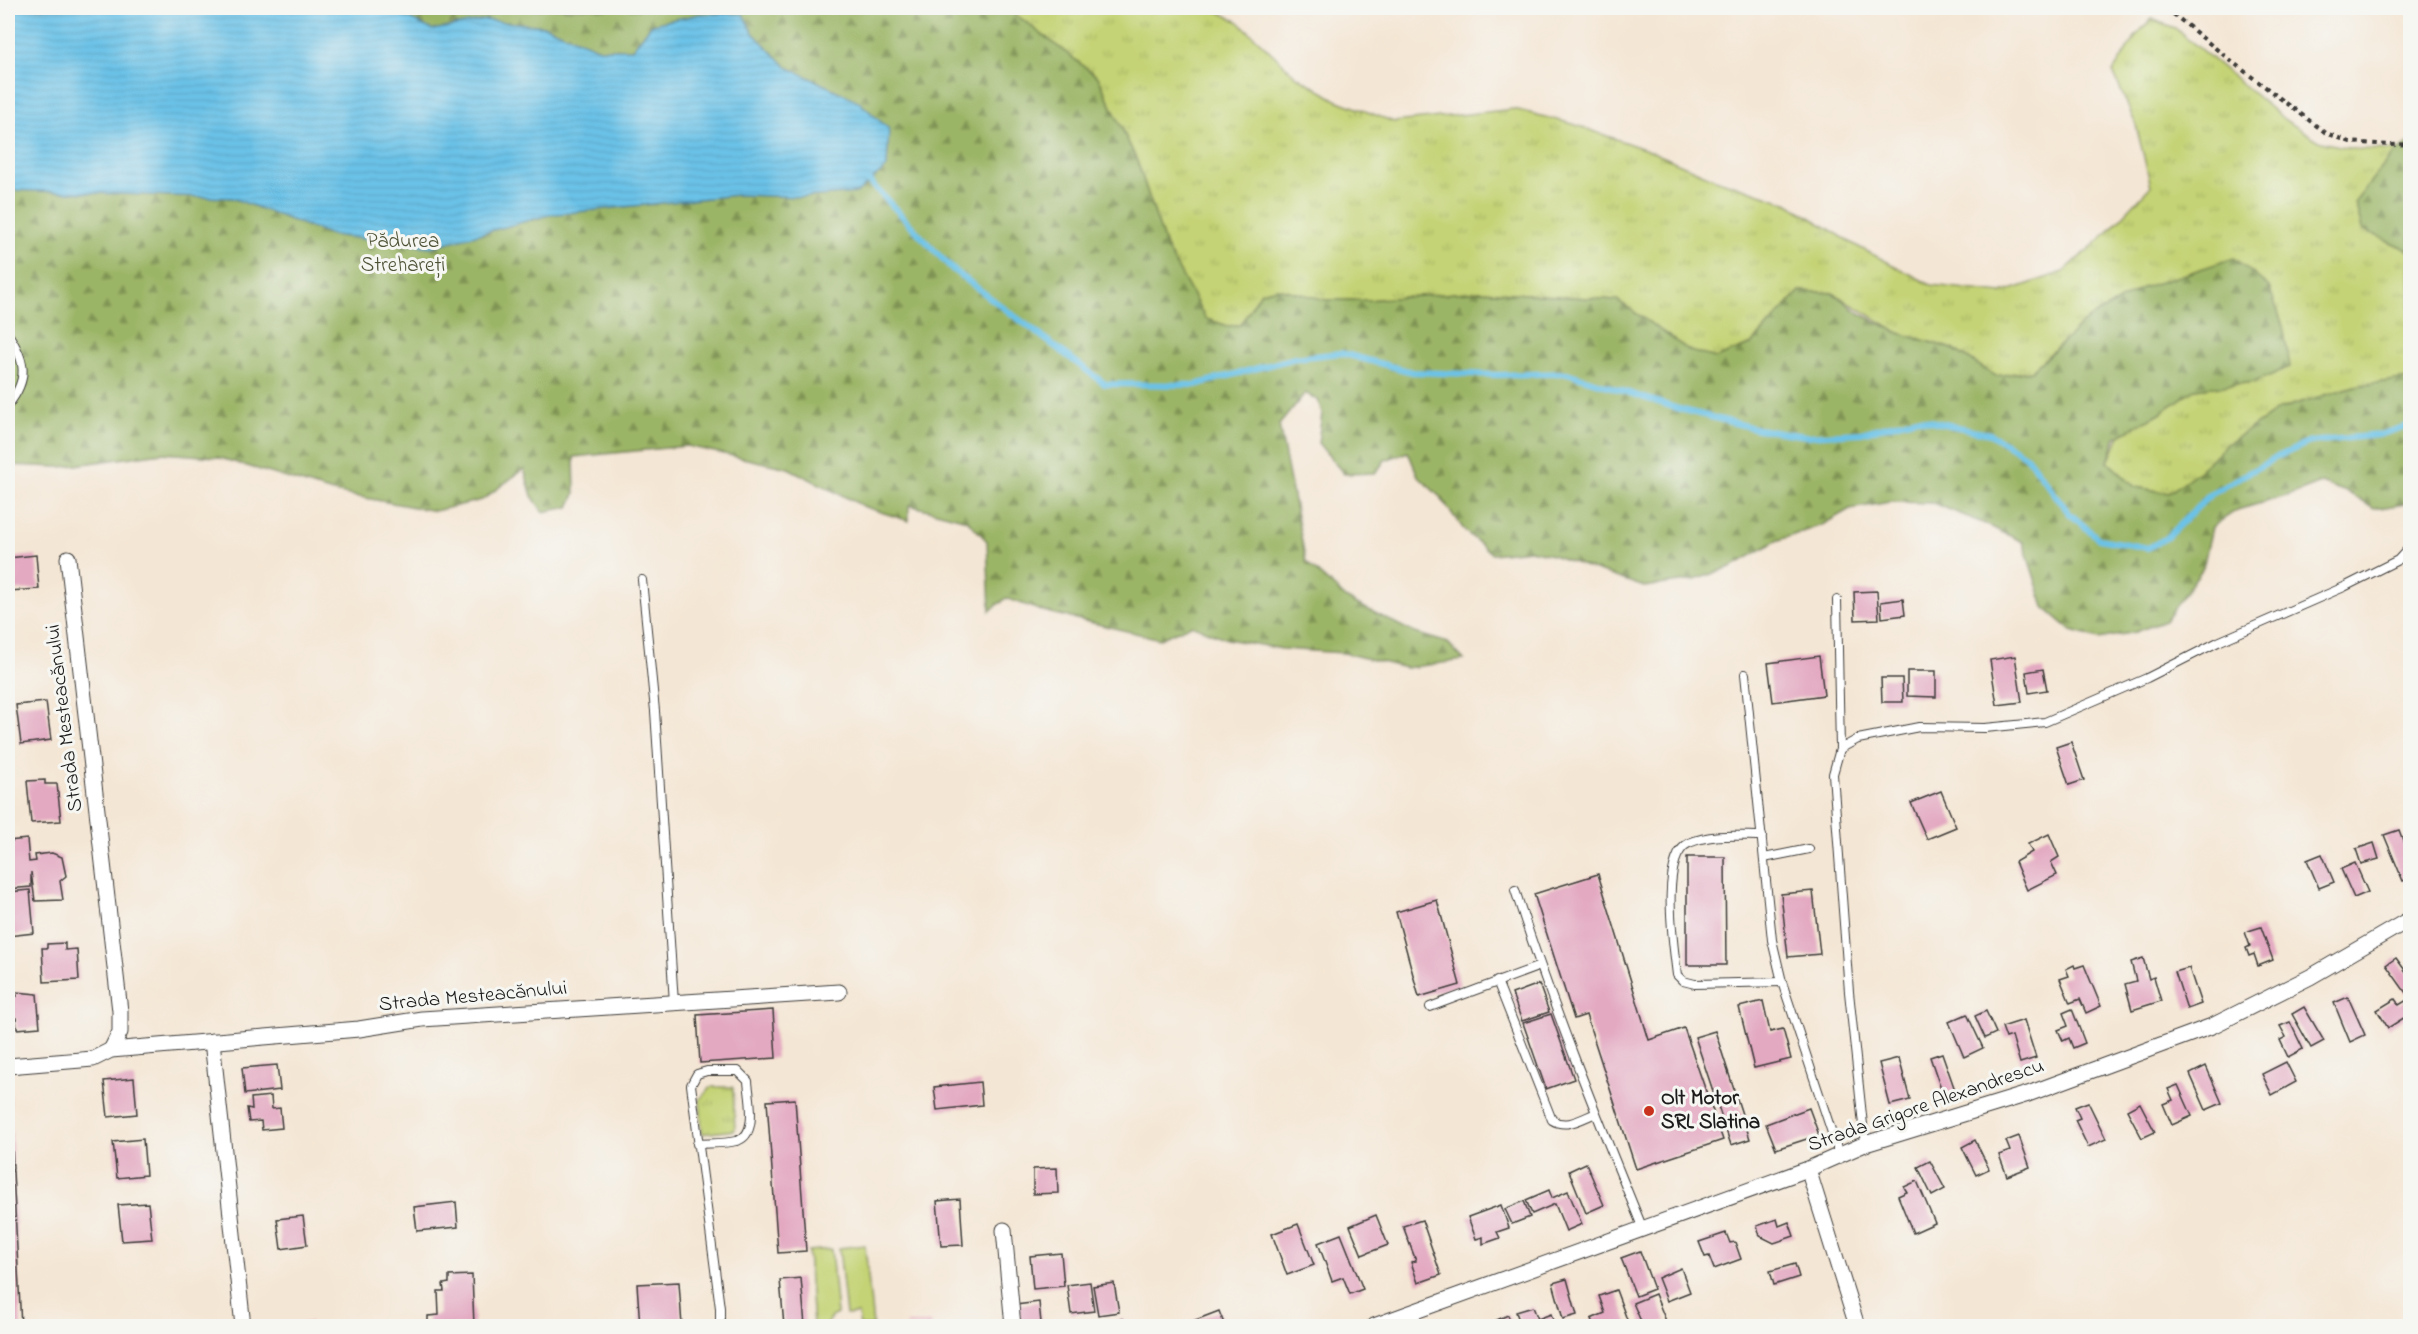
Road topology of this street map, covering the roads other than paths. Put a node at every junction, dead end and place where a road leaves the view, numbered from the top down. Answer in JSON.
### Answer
{"nodes":[{"id":1,"x":8,"y":334,"type":"edge"},
{"id":2,"x":8,"y":405,"type":"edge"},
{"id":3,"x":2410,"y":547,"type":"edge"},
{"id":4,"x":68,"y":558,"type":"dead end"},
{"id":5,"x":642,"y":580,"type":"dead end"},
{"id":6,"x":1837,"y":600,"type":"dead end"},
{"id":7,"x":1745,"y":674,"type":"dead end"},
{"id":8,"x":1840,"y":749,"type":"junction"},
{"id":9,"x":1762,"y":837,"type":"junction"},
{"id":10,"x":1809,"y":849,"type":"dead end"},
{"id":11,"x":1764,"y":858,"type":"junction"},
{"id":12,"x":1515,"y":890,"type":"dead end"},
{"id":13,"x":2410,"y":919,"type":"edge"},
{"id":14,"x":1540,"y":966,"type":"junction"},
{"id":15,"x":1497,"y":981,"type":"junction"},
{"id":16,"x":1782,"y":982,"type":"junction"},
{"id":17,"x":839,"y":992,"type":"dead end"},
{"id":18,"x":674,"y":1003,"type":"junction"},
{"id":19,"x":1430,"y":1007,"type":"dead end"},
{"id":20,"x":212,"y":1041,"type":"junction"},
{"id":21,"x":111,"y":1050,"type":"junction"},
{"id":22,"x":8,"y":1066,"type":"edge"},
{"id":23,"x":1596,"y":1113,"type":"junction"},
{"id":24,"x":697,"y":1144,"type":"junction"},
{"id":25,"x":1865,"y":1144,"type":"junction"},
{"id":26,"x":1839,"y":1154,"type":"junction"},
{"id":27,"x":1808,"y":1169,"type":"junction"},
{"id":28,"x":1643,"y":1229,"type":"junction"},
{"id":29,"x":1004,"y":1230,"type":"dead end"},
{"id":30,"x":243,"y":1326,"type":"edge"},
{"id":31,"x":720,"y":1326,"type":"edge"},
{"id":32,"x":1013,"y":1326,"type":"edge"},
{"id":33,"x":1374,"y":1326,"type":"edge"},
{"id":34,"x":1857,"y":1326,"type":"edge"}],
"edges":[{"from":1,"to":2,"type":"lane"},
{"from":3,"to":8,"type":"lane"},
{"from":4,"to":21,"type":"street","name":"Strada Mesteacănului"},
{"from":5,"to":18,"type":"lane"},
{"from":6,"to":8,"type":"lane"},
{"from":7,"to":9,"type":"lane"},
{"from":8,"to":25,"type":"lane"},
{"from":9,"to":11,"type":"lane"},
{"from":9,"to":16,"type":"lane"},
{"from":10,"to":11,"type":"lane"},
{"from":11,"to":16,"type":"lane"},
{"from":12,"to":14,"type":"lane"},
{"from":13,"to":25,"type":"street","name":"Strada Grigore Alexandrescu"},
{"from":14,"to":15,"type":"lane"},
{"from":14,"to":23,"type":"lane"},
{"from":15,"to":19,"type":"lane"},
{"from":15,"to":23,"type":"lane"},
{"from":16,"to":26,"type":"lane"},
{"from":17,"to":18,"type":"street","name":"Strada Mesteacănului"},
{"from":18,"to":20,"type":"street","name":"Strada Mesteacănului"},
{"from":20,"to":21,"type":"street","name":"Strada Mesteacănului"},
{"from":20,"to":30,"type":"street"},
{"from":21,"to":22,"type":"street","name":"Strada Mesteacănului"},
{"from":23,"to":28,"type":"lane"},
{"from":24,"to":24,"type":"lane"},
{"from":24,"to":31,"type":"lane"},
{"from":25,"to":26,"type":"street","name":"Strada Grigore Alexandrescu"},
{"from":26,"to":27,"type":"street","name":"Strada Grigore Alexandrescu"},
{"from":27,"to":28,"type":"street","name":"Strada Grigore Alexandrescu"},
{"from":27,"to":34,"type":"street"},
{"from":28,"to":33,"type":"street","name":"Strada Grigore Alexandrescu"},
{"from":29,"to":32,"type":"street"}]}
